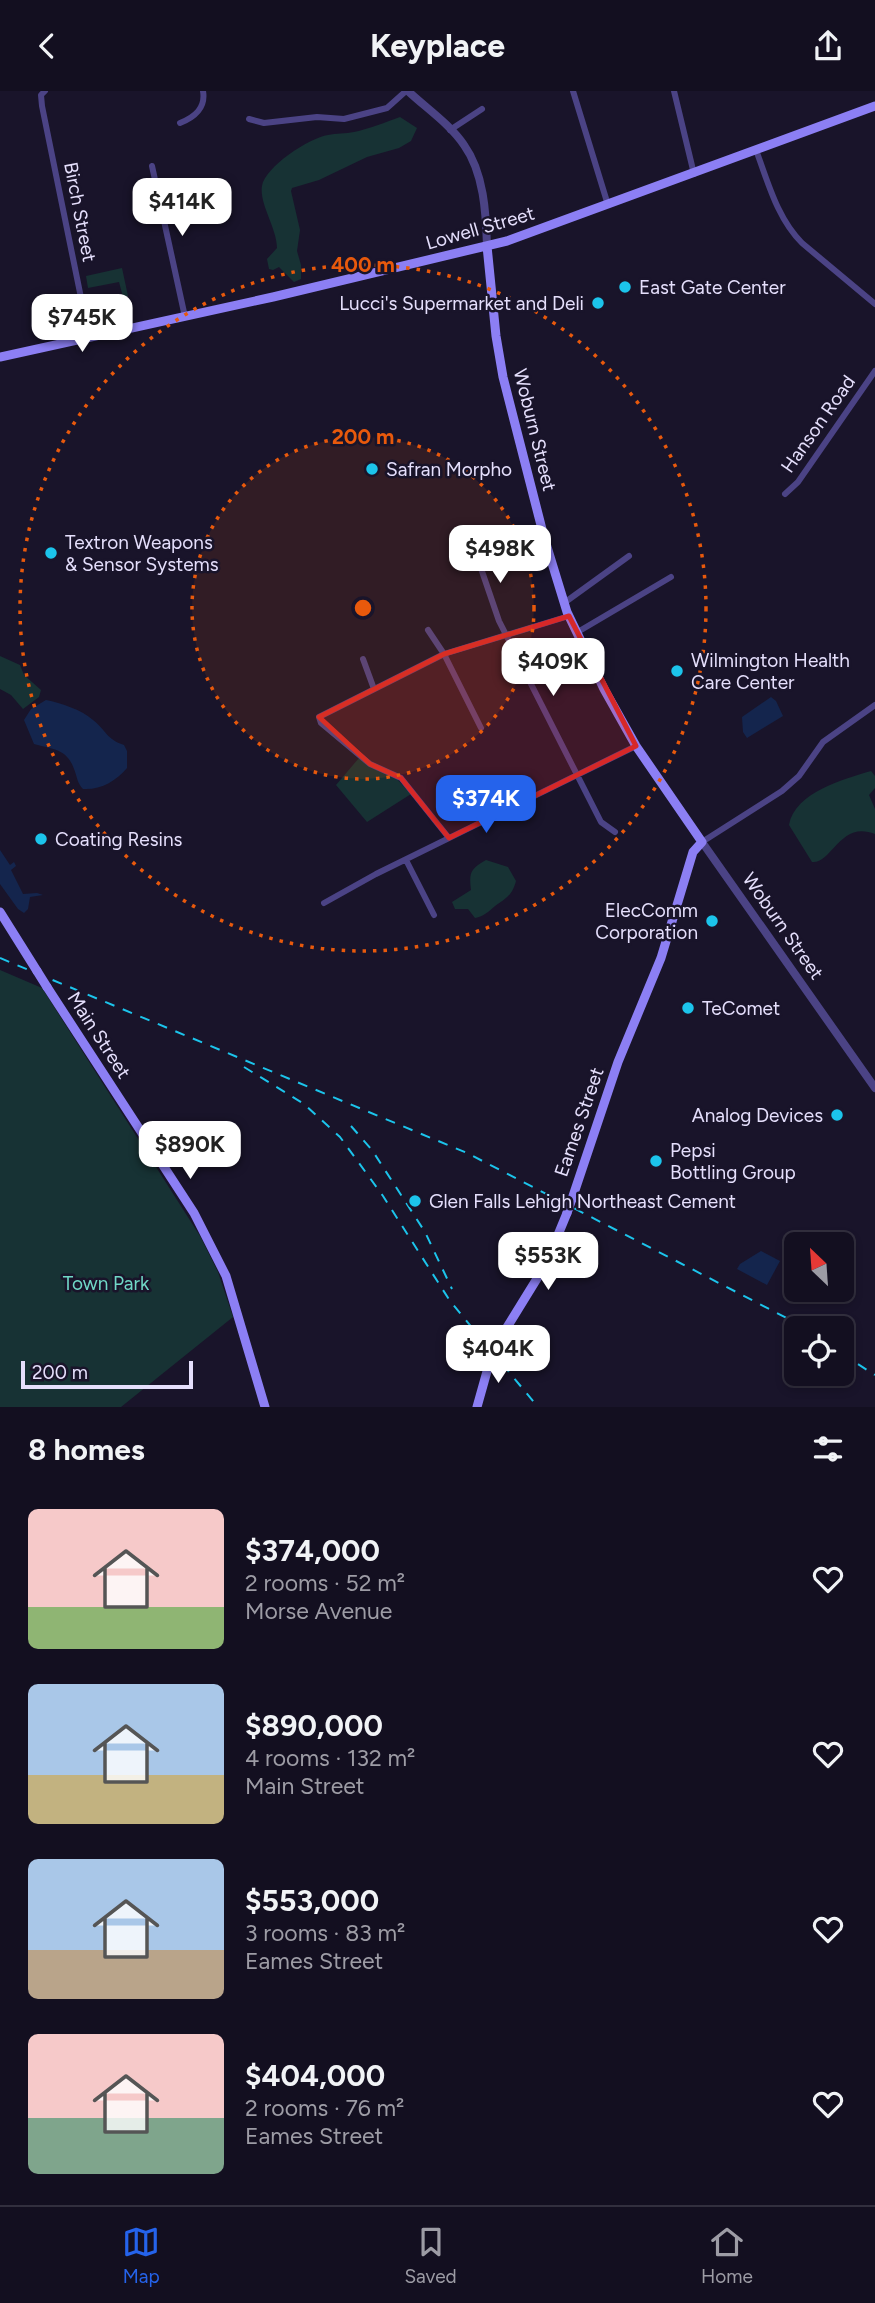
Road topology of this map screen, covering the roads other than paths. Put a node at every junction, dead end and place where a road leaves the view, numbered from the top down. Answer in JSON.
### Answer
{"nodes":[{"id":1,"x":203,"y":91,"type":"edge"},
{"id":2,"x":407,"y":91,"type":"edge"},
{"id":3,"x":573,"y":91,"type":"edge"},
{"id":4,"x":674,"y":91,"type":"edge"},
{"id":5,"x":43,"y":92,"type":"edge"},
{"id":6,"x":875,"y":106,"type":"edge"},
{"id":7,"x":482,"y":109,"type":"dead end"},
{"id":8,"x":249,"y":119,"type":"dead end"},
{"id":9,"x":180,"y":123,"type":"dead end"},
{"id":10,"x":450,"y":130,"type":"junction"},
{"id":11,"x":756,"y":150,"type":"junction"},
{"id":12,"x":152,"y":166,"type":"dead end"},
{"id":13,"x":694,"y":174,"type":"junction"},
{"id":14,"x":608,"y":205,"type":"junction"},
{"id":15,"x":487,"y":246,"type":"junction"},
{"id":16,"x":875,"y":304,"type":"edge"},
{"id":17,"x":185,"y":317,"type":"junction"},
{"id":18,"x":89,"y":337,"type":"junction"},
{"id":19,"x":0,"y":357,"type":"edge"},
{"id":20,"x":875,"y":371,"type":"edge"},
{"id":21,"x":785,"y":494,"type":"dead end"},
{"id":22,"x":473,"y":545,"type":"dead end"},
{"id":23,"x":629,"y":556,"type":"dead end"},
{"id":24,"x":671,"y":577,"type":"dead end"},
{"id":25,"x":564,"y":603,"type":"junction"},
{"id":26,"x":569,"y":616,"type":"junction"},
{"id":27,"x":428,"y":629,"type":"dead end"},
{"id":28,"x":576,"y":633,"type":"junction"},
{"id":29,"x":506,"y":634,"type":"junction"},
{"id":30,"x":444,"y":654,"type":"junction"},
{"id":31,"x":363,"y":659,"type":"dead end"},
{"id":32,"x":374,"y":689,"type":"junction"},
{"id":33,"x":875,"y":705,"type":"edge"},
{"id":34,"x":481,"y":728,"type":"dead end"},
{"id":35,"x":636,"y":745,"type":"junction"},
{"id":36,"x":577,"y":775,"type":"junction"},
{"id":37,"x":615,"y":832,"type":"dead end"},
{"id":38,"x":449,"y":838,"type":"junction"},
{"id":39,"x":702,"y":842,"type":"junction"},
{"id":40,"x":406,"y":860,"type":"junction"},
{"id":41,"x":324,"y":902,"type":"dead end"},
{"id":42,"x":0,"y":912,"type":"edge"},
{"id":43,"x":434,"y":915,"type":"dead end"},
{"id":44,"x":875,"y":1088,"type":"edge"},
{"id":45,"x":265,"y":1407,"type":"edge"},
{"id":46,"x":477,"y":1407,"type":"edge"}],
"edges":[{"from":1,"to":9,"type":"street"},
{"from":2,"to":8,"type":"street"},
{"from":2,"to":10,"type":"street","name":"Woburn Street"},
{"from":3,"to":14,"type":"street"},
{"from":4,"to":13,"type":"street"},
{"from":5,"to":18,"type":"street","name":"Birch Street"},
{"from":6,"to":11,"type":"main road","name":"Lowell Street"},
{"from":7,"to":10,"type":"street"},
{"from":10,"to":15,"type":"street","name":"Woburn Street"},
{"from":11,"to":13,"type":"main road","name":"Lowell Street"},
{"from":11,"to":16,"type":"street"},
{"from":12,"to":17,"type":"street"},
{"from":13,"to":14,"type":"main road","name":"Lowell Street"},
{"from":14,"to":15,"type":"main road","name":"Lowell Street"},
{"from":15,"to":17,"type":"main road","name":"Lowell Street"},
{"from":15,"to":25,"type":"main road","name":"Woburn Street"},
{"from":17,"to":18,"type":"main road","name":"Lowell Street"},
{"from":18,"to":19,"type":"main road","name":"Lowell Street"},
{"from":20,"to":21,"type":"street","name":"Hanson Road"},
{"from":22,"to":29,"type":"street"},
{"from":23,"to":25,"type":"street"},
{"from":24,"to":28,"type":"street"},
{"from":25,"to":26,"type":"main road","name":"Woburn Street"},
{"from":26,"to":28,"type":"main road","name":"Woburn Street"},
{"from":26,"to":29,"type":"street"},
{"from":27,"to":30,"type":"street"},
{"from":28,"to":35,"type":"main road","name":"Woburn Street"},
{"from":29,"to":30,"type":"street"},
{"from":29,"to":36,"type":"street"},
{"from":30,"to":32,"type":"street"},
{"from":30,"to":34,"type":"street"},
{"from":31,"to":32,"type":"street"},
{"from":32,"to":38,"type":"street"},
{"from":33,"to":39,"type":"street"},
{"from":35,"to":36,"type":"street"},
{"from":35,"to":39,"type":"main road","name":"Woburn Street"},
{"from":36,"to":37,"type":"street"},
{"from":36,"to":38,"type":"street"},
{"from":38,"to":40,"type":"street"},
{"from":39,"to":44,"type":"street","name":"Woburn Street"},
{"from":39,"to":46,"type":"main road","name":"Eames Street","bridge":true},
{"from":40,"to":41,"type":"street"},
{"from":40,"to":43,"type":"street"},
{"from":42,"to":45,"type":"main road","name":"Main Street","bridge":true}]}
